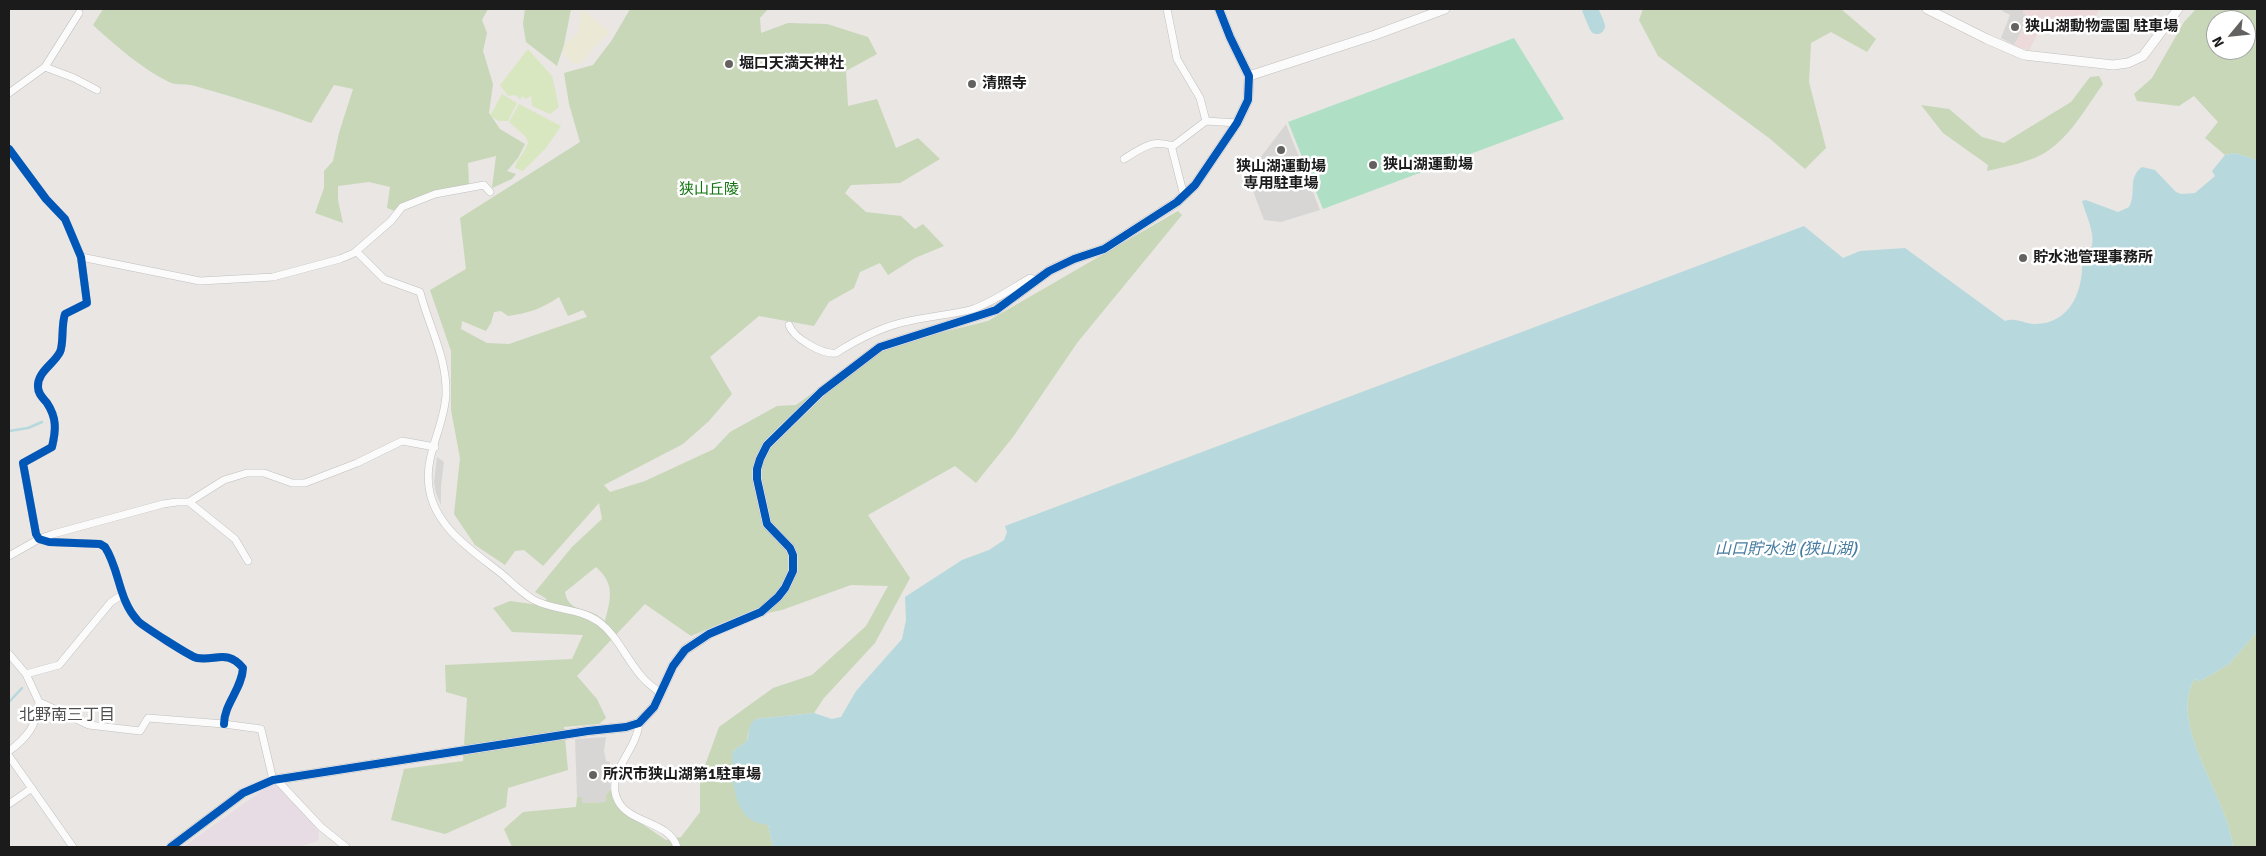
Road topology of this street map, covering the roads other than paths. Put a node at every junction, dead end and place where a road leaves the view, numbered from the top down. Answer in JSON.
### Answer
{"nodes":[{"id":1,"x":1167,"y":9,"type":"edge"},
{"id":2,"x":1219,"y":9,"type":"edge"},
{"id":3,"x":1445,"y":9,"type":"edge"},
{"id":4,"x":1927,"y":9,"type":"edge"},
{"id":5,"x":2178,"y":9,"type":"edge"},
{"id":6,"x":79,"y":13,"type":"dead end"},
{"id":7,"x":45,"y":67,"type":"junction"},
{"id":8,"x":1249,"y":76,"type":"junction"},
{"id":9,"x":97,"y":90,"type":"dead end"},
{"id":10,"x":9,"y":93,"type":"edge"},
{"id":11,"x":1206,"y":121,"type":"junction"},
{"id":12,"x":1237,"y":123,"type":"junction"},
{"id":13,"x":1171,"y":146,"type":"junction"},
{"id":14,"x":9,"y":150,"type":"edge"},
{"id":15,"x":1124,"y":159,"type":"dead end"},
{"id":16,"x":490,"y":192,"type":"dead end"},
{"id":17,"x":1184,"y":196,"type":"junction"},
{"id":18,"x":356,"y":251,"type":"junction"},
{"id":19,"x":81,"y":257,"type":"junction"},
{"id":20,"x":1037,"y":280,"type":"junction"},
{"id":21,"x":789,"y":325,"type":"dead end"},
{"id":22,"x":434,"y":447,"type":"junction"},
{"id":23,"x":189,"y":502,"type":"junction"},
{"id":24,"x":39,"y":538,"type":"junction"},
{"id":25,"x":9,"y":556,"type":"edge"},
{"id":26,"x":248,"y":561,"type":"dead end"},
{"id":27,"x":122,"y":595,"type":"junction"},
{"id":28,"x":9,"y":654,"type":"edge"},
{"id":29,"x":26,"y":674,"type":"junction"},
{"id":30,"x":660,"y":693,"type":"junction"},
{"id":31,"x":39,"y":702,"type":"junction"},
{"id":32,"x":639,"y":723,"type":"junction"},
{"id":33,"x":224,"y":724,"type":"junction"},
{"id":34,"x":9,"y":751,"type":"edge"},
{"id":35,"x":9,"y":756,"type":"edge"},
{"id":36,"x":274,"y":779,"type":"junction"},
{"id":37,"x":32,"y":788,"type":"junction"},
{"id":38,"x":9,"y":804,"type":"edge"},
{"id":39,"x":73,"y":847,"type":"edge"},
{"id":40,"x":174,"y":847,"type":"edge"},
{"id":41,"x":346,"y":847,"type":"edge"},
{"id":42,"x":676,"y":847,"type":"edge"}],
"edges":[{"from":1,"to":11,"type":"street"},
{"from":2,"to":8,"type":"street"},
{"from":3,"to":8,"type":"street"},
{"from":4,"to":5,"type":"street"},
{"from":6,"to":7,"type":"street"},
{"from":7,"to":9,"type":"street"},
{"from":7,"to":10,"type":"street"},
{"from":8,"to":12,"type":"street"},
{"from":11,"to":12,"type":"street"},
{"from":11,"to":13,"type":"street"},
{"from":12,"to":17,"type":"street"},
{"from":13,"to":15,"type":"street"},
{"from":13,"to":17,"type":"street"},
{"from":14,"to":19,"type":"street"},
{"from":16,"to":18,"type":"street"},
{"from":17,"to":20,"type":"street"},
{"from":18,"to":19,"type":"street"},
{"from":18,"to":22,"type":"street"},
{"from":19,"to":24,"type":"street"},
{"from":20,"to":21,"type":"street"},
{"from":20,"to":30,"type":"street"},
{"from":22,"to":23,"type":"street"},
{"from":22,"to":30,"type":"street"},
{"from":23,"to":24,"type":"street"},
{"from":23,"to":26,"type":"street"},
{"from":24,"to":25,"type":"street"},
{"from":24,"to":27,"type":"street"},
{"from":27,"to":29,"type":"street"},
{"from":27,"to":33,"type":"street"},
{"from":28,"to":29,"type":"street"},
{"from":29,"to":31,"type":"street"},
{"from":30,"to":32,"type":"street"},
{"from":31,"to":33,"type":"street"},
{"from":31,"to":34,"type":"street"},
{"from":32,"to":36,"type":"street"},
{"from":32,"to":42,"type":"street"},
{"from":33,"to":36,"type":"street"},
{"from":35,"to":37,"type":"street"},
{"from":36,"to":40,"type":"street"},
{"from":36,"to":41,"type":"street"},
{"from":37,"to":38,"type":"street"},
{"from":37,"to":39,"type":"street"}]}
